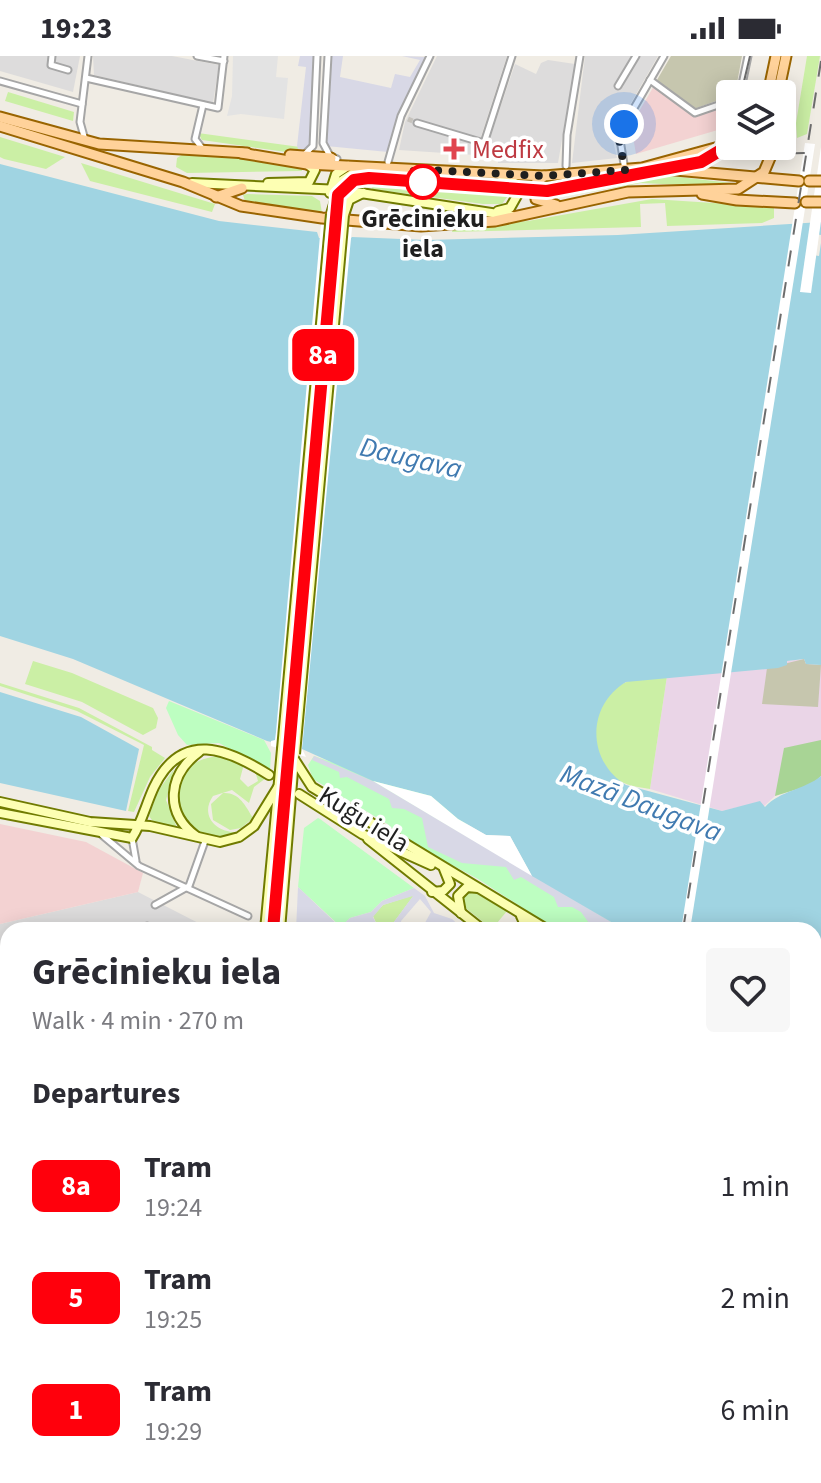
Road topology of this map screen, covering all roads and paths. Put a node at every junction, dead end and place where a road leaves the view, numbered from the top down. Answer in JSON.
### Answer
{"nodes":[{"id":1,"x":52,"y":56,"type":"edge"},
{"id":2,"x":88,"y":56,"type":"edge"},
{"id":3,"x":197,"y":56,"type":"edge"},
{"id":4,"x":317,"y":56,"type":"edge"},
{"id":5,"x":328,"y":56,"type":"edge"},
{"id":6,"x":430,"y":56,"type":"edge"},
{"id":7,"x":512,"y":56,"type":"edge"},
{"id":8,"x":580,"y":56,"type":"edge"},
{"id":9,"x":636,"y":56,"type":"edge"},
{"id":10,"x":664,"y":56,"type":"edge"},
{"id":11,"x":748,"y":56,"type":"edge"},
{"id":12,"x":776,"y":56,"type":"edge"},
{"id":13,"x":786,"y":56,"type":"edge"},
{"id":14,"x":224,"y":58,"type":"edge"},
{"id":15,"x":68,"y":70,"type":"dead end"},
{"id":16,"x":86,"y":78,"type":"junction"},
{"id":17,"x":650,"y":80,"type":"junction"},
{"id":18,"x":743,"y":80,"type":"edge"},
{"id":19,"x":771,"y":80,"type":"edge"},
{"id":20,"x":781,"y":80,"type":"edge"},
{"id":21,"x":0,"y":81,"type":"edge"},
{"id":22,"x":618,"y":86,"type":"dead end"},
{"id":23,"x":82,"y":104,"type":"junction"},
{"id":24,"x":203,"y":105,"type":"junction"},
{"id":25,"x":716,"y":106,"type":"edge"},
{"id":26,"x":0,"y":117,"type":"edge"},
{"id":27,"x":80,"y":122,"type":"junction"},
{"id":28,"x":417,"y":123,"type":"tunnel mouth"},
{"id":29,"x":0,"y":126,"type":"edge"},
{"id":30,"x":60,"y":136,"type":"junction"},
{"id":31,"x":85,"y":141,"type":"junction"},
{"id":32,"x":202,"y":148,"type":"junction"},
{"id":33,"x":184,"y":149,"type":"junction"},
{"id":34,"x":716,"y":149,"type":"edge"},
{"id":35,"x":337,"y":159,"type":"junction"},
{"id":36,"x":305,"y":160,"type":"junction"},
{"id":37,"x":770,"y":160,"type":"edge"},
{"id":38,"x":388,"y":162,"type":"junction"},
{"id":39,"x":352,"y":164,"type":"junction"},
{"id":40,"x":566,"y":166,"type":"dead end"},
{"id":41,"x":409,"y":168,"type":"junction"},
{"id":42,"x":642,"y":168,"type":"junction"},
{"id":43,"x":625,"y":170,"type":"junction"},
{"id":44,"x":148,"y":171,"type":"junction"},
{"id":45,"x":500,"y":175,"type":"junction"},
{"id":46,"x":544,"y":176,"type":"junction"},
{"id":47,"x":757,"y":178,"type":"junction"},
{"id":48,"x":821,"y":181,"type":"edge"},
{"id":49,"x":183,"y":182,"type":"junction"},
{"id":50,"x":195,"y":183,"type":"junction"},
{"id":51,"x":242,"y":188,"type":"junction"},
{"id":52,"x":317,"y":190,"type":"junction"},
{"id":53,"x":333,"y":190,"type":"junction"},
{"id":54,"x":363,"y":193,"type":"junction"},
{"id":55,"x":699,"y":193,"type":"junction"},
{"id":56,"x":216,"y":197,"type":"junction"},
{"id":57,"x":806,"y":202,"type":"dead end"},
{"id":58,"x":821,"y":202,"type":"edge"},
{"id":59,"x":795,"y":203,"type":"dead end"},
{"id":60,"x":561,"y":205,"type":"junction"},
{"id":61,"x":331,"y":209,"type":"junction"},
{"id":62,"x":475,"y":211,"type":"junction"},
{"id":63,"x":517,"y":217,"type":"junction"},
{"id":64,"x":203,"y":749,"type":"junction"},
{"id":65,"x":294,"y":756,"type":"junction"},
{"id":66,"x":269,"y":775,"type":"dead end"},
{"id":67,"x":278,"y":787,"type":"junction"},
{"id":68,"x":299,"y":794,"type":"dead end"},
{"id":69,"x":0,"y":802,"type":"edge"},
{"id":70,"x":0,"y":813,"type":"edge"},
{"id":71,"x":139,"y":826,"type":"junction"},
{"id":72,"x":101,"y":834,"type":"junction"},
{"id":73,"x":362,"y":834,"type":"junction"},
{"id":74,"x":132,"y":838,"type":"junction"},
{"id":75,"x":203,"y":840,"type":"junction"},
{"id":76,"x":139,"y":866,"type":"junction"},
{"id":77,"x":444,"y":868,"type":"junction"},
{"id":78,"x":189,"y":886,"type":"junction"},
{"id":79,"x":482,"y":888,"type":"junction"},
{"id":80,"x":432,"y":892,"type":"junction"},
{"id":81,"x":158,"y":905,"type":"dead end"},
{"id":82,"x":518,"y":912,"type":"junction"},
{"id":83,"x":461,"y":914,"type":"junction"},
{"id":84,"x":248,"y":916,"type":"dead end"},
{"id":85,"x":266,"y":922,"type":"edge"},
{"id":86,"x":281,"y":922,"type":"edge"},
{"id":87,"x":472,"y":922,"type":"edge"},
{"id":88,"x":523,"y":922,"type":"edge"},
{"id":89,"x":535,"y":922,"type":"edge"}],
"edges":[{"from":1,"to":15,"type":"street"},
{"from":2,"to":16,"type":"street"},
{"from":3,"to":14,"type":"street"},
{"from":4,"to":36,"type":"street"},
{"from":5,"to":35,"type":"street"},
{"from":6,"to":38,"type":"street"},
{"from":7,"to":28,"type":"street"},
{"from":8,"to":40,"type":"street"},
{"from":9,"to":22,"type":"street"},
{"from":10,"to":17,"type":"street"},
{"from":11,"to":18,"type":"street"},
{"from":12,"to":19,"type":"main road"},
{"from":13,"to":20,"type":"main road"},
{"from":14,"to":24,"type":"street"},
{"from":16,"to":23,"type":"street"},
{"from":16,"to":24,"type":"street"},
{"from":17,"to":25,"type":"street"},
{"from":17,"to":43,"type":"street"},
{"from":21,"to":23,"type":"street"},
{"from":23,"to":27,"type":"street"},
{"from":24,"to":32,"type":"street"},
{"from":26,"to":30,"type":"main road"},
{"from":27,"to":30,"type":"street"},
{"from":27,"to":31,"type":"street"},
{"from":29,"to":44,"type":"main road"},
{"from":30,"to":31,"type":"main road"},
{"from":31,"to":33,"type":"main road"},
{"from":32,"to":33,"type":"main road"},
{"from":32,"to":36,"type":"main road"},
{"from":33,"to":44,"type":"main road"},
{"from":34,"to":42,"type":"main road"},
{"from":35,"to":36,"type":"main road"},
{"from":35,"to":38,"type":"main road"},
{"from":36,"to":39,"type":"main road"},
{"from":36,"to":50,"type":"main road"},
{"from":37,"to":47,"type":"main road"},
{"from":38,"to":41,"type":"main road"},
{"from":39,"to":41,"type":"main road"},
{"from":39,"to":53,"type":"main road"},
{"from":41,"to":45,"type":"main road"},
{"from":41,"to":53,"type":"main road"},
{"from":42,"to":43,"type":"main road"},
{"from":42,"to":47,"type":"main road"},
{"from":43,"to":46,"type":"main road"},
{"from":44,"to":49,"type":"main road"},
{"from":45,"to":46,"type":"main road"},
{"from":45,"to":62,"type":"main road"},
{"from":46,"to":60,"type":"main road"},
{"from":47,"to":48,"type":"main road"},
{"from":47,"to":55,"type":"main road"},
{"from":49,"to":50,"type":"main road"},
{"from":49,"to":56,"type":"main road"},
{"from":50,"to":51,"type":"main road"},
{"from":51,"to":52,"type":"main road"},
{"from":51,"to":56,"type":"main road"},
{"from":52,"to":53,"type":"main road"},
{"from":52,"to":61,"type":"main road"},
{"from":53,"to":54,"type":"main road"},
{"from":53,"to":61,"type":"main road"},
{"from":54,"to":62,"type":"main road"},
{"from":54,"to":65,"type":"main road","bridge":true},
{"from":55,"to":59,"type":"main road"},
{"from":55,"to":60,"type":"main road"},
{"from":56,"to":63,"type":"main road"},
{"from":57,"to":58,"type":"main road"},
{"from":60,"to":63,"type":"main road"},
{"from":61,"to":67,"type":"main road","bridge":true},
{"from":62,"to":63,"type":"main road"},
{"from":64,"to":66,"type":"main road"},
{"from":64,"to":71,"type":"main road"},
{"from":64,"to":75,"type":"main road"},
{"from":65,"to":77,"type":"main road","name":"Kuģu iela"},
{"from":65,"to":86,"type":"main road"},
{"from":67,"to":75,"type":"main road"},
{"from":67,"to":85,"type":"main road"},
{"from":68,"to":73,"type":"main road","name":"Kuģu iela"},
{"from":69,"to":71,"type":"main road"},
{"from":70,"to":72,"type":"main road"},
{"from":71,"to":74,"type":"main road"},
{"from":71,"to":75,"type":"main road"},
{"from":72,"to":74,"type":"main road"},
{"from":72,"to":76,"type":"street"},
{"from":73,"to":77,"type":"main road","name":"Kuģu iela"},
{"from":73,"to":80,"type":"main road","name":"Kuģu iela"},
{"from":74,"to":76,"type":"street"},
{"from":75,"to":78,"type":"street"},
{"from":76,"to":78,"type":"street"},
{"from":77,"to":79,"type":"main road","name":"Kuģu iela"},
{"from":77,"to":80,"type":"main road"},
{"from":78,"to":81,"type":"street"},
{"from":78,"to":84,"type":"street"},
{"from":79,"to":82,"type":"main road","name":"Kuģu iela"},
{"from":79,"to":83,"type":"main road"},
{"from":80,"to":83,"type":"main road","name":"Kuģu iela"},
{"from":82,"to":88,"type":"main road"},
{"from":82,"to":89,"type":"main road","name":"Kuģu iela"},
{"from":83,"to":87,"type":"main road","name":"Kuģu iela"}]}
